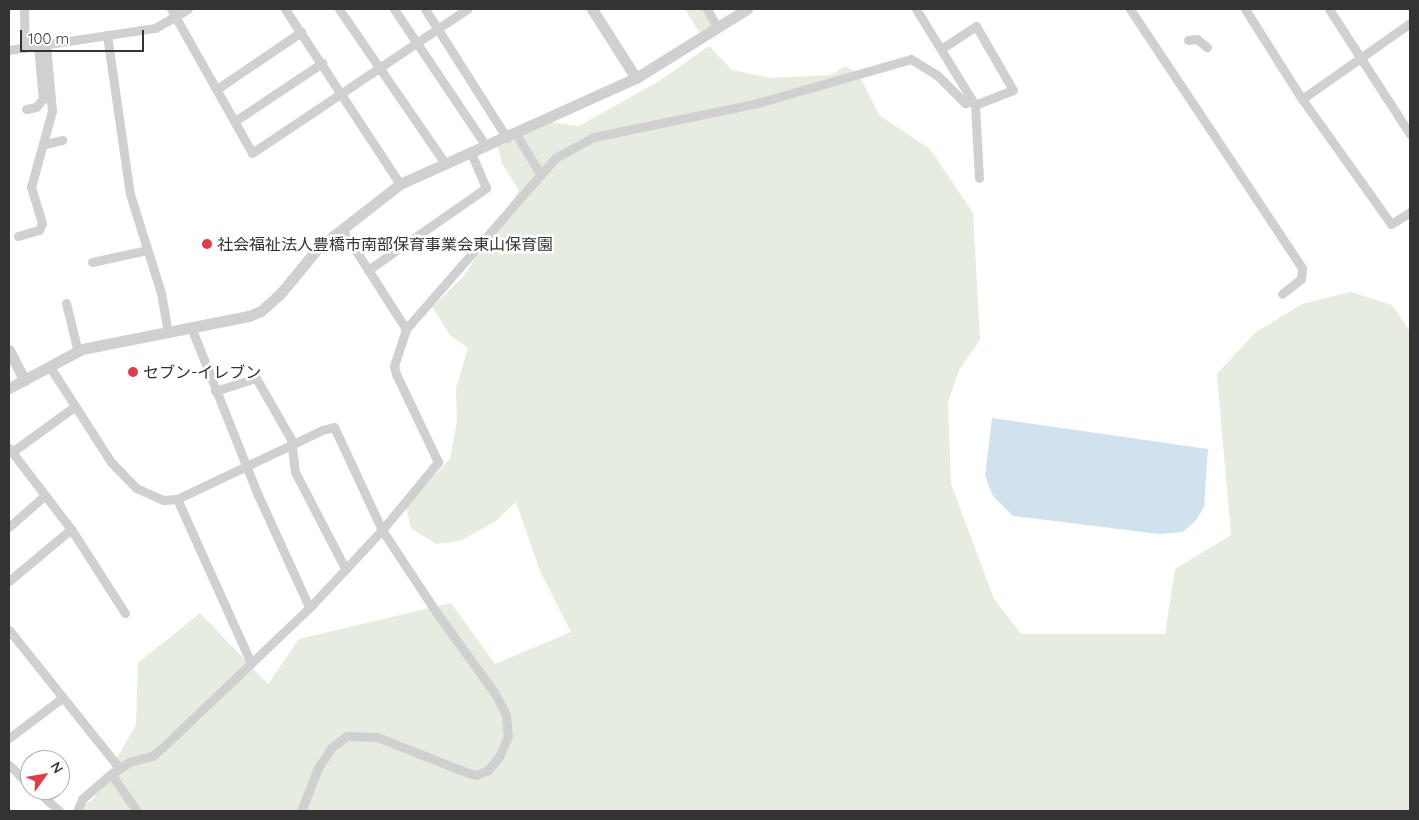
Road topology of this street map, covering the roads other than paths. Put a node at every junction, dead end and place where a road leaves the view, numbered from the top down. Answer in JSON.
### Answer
{"nodes":[{"id":1,"x":24,"y":9,"type":"edge"},
{"id":2,"x":171,"y":9,"type":"edge"},
{"id":3,"x":188,"y":9,"type":"edge"},
{"id":4,"x":285,"y":9,"type":"edge"},
{"id":5,"x":339,"y":9,"type":"edge"},
{"id":6,"x":394,"y":9,"type":"edge"},
{"id":7,"x":425,"y":9,"type":"edge"},
{"id":8,"x":467,"y":9,"type":"edge"},
{"id":9,"x":592,"y":9,"type":"edge"},
{"id":10,"x":707,"y":9,"type":"edge"},
{"id":11,"x":748,"y":9,"type":"edge"},
{"id":12,"x":916,"y":9,"type":"edge"},
{"id":13,"x":1130,"y":9,"type":"edge"},
{"id":14,"x":1245,"y":9,"type":"edge"},
{"id":15,"x":1329,"y":9,"type":"edge"},
{"id":16,"x":176,"y":17,"type":"junction"},
{"id":17,"x":1410,"y":23,"type":"edge"},
{"id":18,"x":437,"y":27,"type":"junction"},
{"id":19,"x":717,"y":27,"type":"junction"},
{"id":20,"x":301,"y":32,"type":"junction"},
{"id":21,"x":107,"y":36,"type":"junction"},
{"id":22,"x":1188,"y":40,"type":"dead end"},
{"id":23,"x":417,"y":42,"type":"junction"},
{"id":24,"x":42,"y":45,"type":"junction"},
{"id":25,"x":1207,"y":47,"type":"dead end"},
{"id":26,"x":26,"y":48,"type":"junction"},
{"id":27,"x":941,"y":49,"type":"junction"},
{"id":28,"x":9,"y":50,"type":"edge"},
{"id":29,"x":1361,"y":58,"type":"junction"},
{"id":30,"x":322,"y":63,"type":"junction"},
{"id":31,"x":380,"y":68,"type":"junction"},
{"id":32,"x":636,"y":78,"type":"junction"},
{"id":33,"x":217,"y":89,"type":"junction"},
{"id":34,"x":344,"y":94,"type":"junction"},
{"id":35,"x":1302,"y":99,"type":"junction"},
{"id":36,"x":974,"y":103,"type":"junction"},
{"id":37,"x":26,"y":109,"type":"dead end"},
{"id":38,"x":235,"y":122,"type":"junction"},
{"id":39,"x":1410,"y":134,"type":"edge"},
{"id":40,"x":512,"y":136,"type":"junction"},
{"id":41,"x":63,"y":140,"type":"dead end"},
{"id":42,"x":45,"y":144,"type":"junction"},
{"id":43,"x":486,"y":146,"type":"junction"},
{"id":44,"x":471,"y":152,"type":"junction"},
{"id":45,"x":445,"y":163,"type":"junction"},
{"id":46,"x":540,"y":172,"type":"junction"},
{"id":47,"x":978,"y":178,"type":"dead end"},
{"id":48,"x":400,"y":184,"type":"junction"},
{"id":49,"x":1410,"y":212,"type":"edge"},
{"id":50,"x":342,"y":229,"type":"junction"},
{"id":51,"x":18,"y":236,"type":"dead end"},
{"id":52,"x":147,"y":250,"type":"junction"},
{"id":53,"x":92,"y":262,"type":"dead end"},
{"id":54,"x":368,"y":270,"type":"junction"},
{"id":55,"x":1282,"y":294,"type":"dead end"},
{"id":56,"x":66,"y":303,"type":"dead end"},
{"id":57,"x":191,"y":327,"type":"junction"},
{"id":58,"x":406,"y":329,"type":"junction"},
{"id":59,"x":168,"y":331,"type":"junction"},
{"id":60,"x":9,"y":350,"type":"edge"},
{"id":61,"x":78,"y":352,"type":"junction"},
{"id":62,"x":50,"y":366,"type":"junction"},
{"id":63,"x":24,"y":380,"type":"junction"},
{"id":64,"x":9,"y":388,"type":"edge"},
{"id":65,"x":216,"y":391,"type":"junction"},
{"id":66,"x":74,"y":407,"type":"junction"},
{"id":67,"x":291,"y":444,"type":"junction"},
{"id":68,"x":10,"y":450,"type":"edge"},
{"id":69,"x":246,"y":465,"type":"junction"},
{"id":70,"x":44,"y":496,"type":"junction"},
{"id":71,"x":177,"y":499,"type":"junction"},
{"id":72,"x":9,"y":527,"type":"edge"},
{"id":73,"x":71,"y":528,"type":"junction"},
{"id":74,"x":382,"y":530,"type":"junction"},
{"id":75,"x":346,"y":570,"type":"junction"},
{"id":76,"x":9,"y":582,"type":"edge"},
{"id":77,"x":309,"y":607,"type":"junction"},
{"id":78,"x":125,"y":613,"type":"dead end"},
{"id":79,"x":9,"y":630,"type":"edge"},
{"id":80,"x":251,"y":663,"type":"junction"},
{"id":81,"x":62,"y":698,"type":"junction"},
{"id":82,"x":9,"y":738,"type":"edge"},
{"id":83,"x":9,"y":765,"type":"edge"},
{"id":84,"x":119,"y":768,"type":"junction"},
{"id":85,"x":111,"y":774,"type":"junction"},
{"id":86,"x":20,"y":775,"type":"edge"},
{"id":87,"x":47,"y":800,"type":"edge"},
{"id":88,"x":59,"y":811,"type":"edge"},
{"id":89,"x":77,"y":811,"type":"edge"},
{"id":90,"x":137,"y":811,"type":"edge"},
{"id":91,"x":301,"y":811,"type":"edge"}],
"edges":[{"from":1,"to":26,"type":"street"},
{"from":2,"to":16,"type":"street"},
{"from":3,"to":16,"type":"street"},
{"from":4,"to":20,"type":"street"},
{"from":5,"to":31,"type":"street"},
{"from":6,"to":23,"type":"street"},
{"from":7,"to":18,"type":"street"},
{"from":8,"to":18,"type":"street"},
{"from":9,"to":32,"type":"street"},
{"from":10,"to":19,"type":"street"},
{"from":11,"to":19,"type":"street"},
{"from":12,"to":27,"type":"street"},
{"from":13,"to":55,"type":"street"},
{"from":14,"to":35,"type":"street"},
{"from":15,"to":29,"type":"street"},
{"from":16,"to":21,"type":"street"},
{"from":16,"to":33,"type":"street"},
{"from":17,"to":29,"type":"street"},
{"from":18,"to":23,"type":"street"},
{"from":18,"to":40,"type":"street"},
{"from":19,"to":32,"type":"street"},
{"from":20,"to":30,"type":"street"},
{"from":20,"to":33,"type":"street"},
{"from":21,"to":24,"type":"street"},
{"from":21,"to":52,"type":"street"},
{"from":22,"to":25,"type":"street"},
{"from":23,"to":31,"type":"street"},
{"from":23,"to":43,"type":"street"},
{"from":24,"to":26,"type":"street"},
{"from":24,"to":37,"type":"street"},
{"from":24,"to":42,"type":"street"},
{"from":26,"to":28,"type":"street"},
{"from":27,"to":36,"type":"street"},
{"from":27,"to":36,"type":"street"},
{"from":29,"to":35,"type":"street"},
{"from":29,"to":39,"type":"street"},
{"from":30,"to":34,"type":"street"},
{"from":30,"to":38,"type":"street"},
{"from":31,"to":34,"type":"street"},
{"from":31,"to":45,"type":"street"},
{"from":32,"to":40,"type":"street"},
{"from":33,"to":38,"type":"street"},
{"from":34,"to":38,"type":"street"},
{"from":34,"to":48,"type":"street"},
{"from":35,"to":49,"type":"street"},
{"from":36,"to":46,"type":"street"},
{"from":36,"to":47,"type":"street"},
{"from":40,"to":43,"type":"street"},
{"from":40,"to":46,"type":"street"},
{"from":41,"to":42,"type":"street"},
{"from":42,"to":51,"type":"street"},
{"from":43,"to":44,"type":"street"},
{"from":44,"to":45,"type":"street"},
{"from":44,"to":54,"type":"street"},
{"from":45,"to":48,"type":"street"},
{"from":46,"to":58,"type":"street"},
{"from":48,"to":50,"type":"street"},
{"from":50,"to":54,"type":"street"},
{"from":50,"to":57,"type":"street"},
{"from":52,"to":53,"type":"street"},
{"from":52,"to":59,"type":"street"},
{"from":54,"to":58,"type":"street"},
{"from":56,"to":61,"type":"street"},
{"from":57,"to":59,"type":"street"},
{"from":57,"to":65,"type":"street"},
{"from":58,"to":74,"type":"street"},
{"from":59,"to":61,"type":"street"},
{"from":60,"to":63,"type":"street"},
{"from":61,"to":62,"type":"street"},
{"from":62,"to":63,"type":"street"},
{"from":62,"to":66,"type":"street"},
{"from":63,"to":64,"type":"street"},
{"from":65,"to":67,"type":"street"},
{"from":65,"to":69,"type":"street"},
{"from":66,"to":68,"type":"street"},
{"from":66,"to":71,"type":"street"},
{"from":67,"to":69,"type":"street"},
{"from":67,"to":74,"type":"street"},
{"from":67,"to":75,"type":"street"},
{"from":68,"to":70,"type":"street"},
{"from":69,"to":71,"type":"street"},
{"from":69,"to":77,"type":"street"},
{"from":70,"to":72,"type":"street"},
{"from":70,"to":73,"type":"street"},
{"from":71,"to":80,"type":"street"},
{"from":73,"to":76,"type":"street"},
{"from":73,"to":78,"type":"street"},
{"from":74,"to":75,"type":"street"},
{"from":74,"to":91,"type":"street"},
{"from":75,"to":77,"type":"street"},
{"from":77,"to":80,"type":"street"},
{"from":79,"to":81,"type":"street"},
{"from":80,"to":84,"type":"street"},
{"from":81,"to":82,"type":"street"},
{"from":81,"to":84,"type":"street"},
{"from":83,"to":86,"type":"street"},
{"from":84,"to":85,"type":"street"},
{"from":85,"to":89,"type":"street"},
{"from":85,"to":90,"type":"street"},
{"from":87,"to":88,"type":"street"}]}
